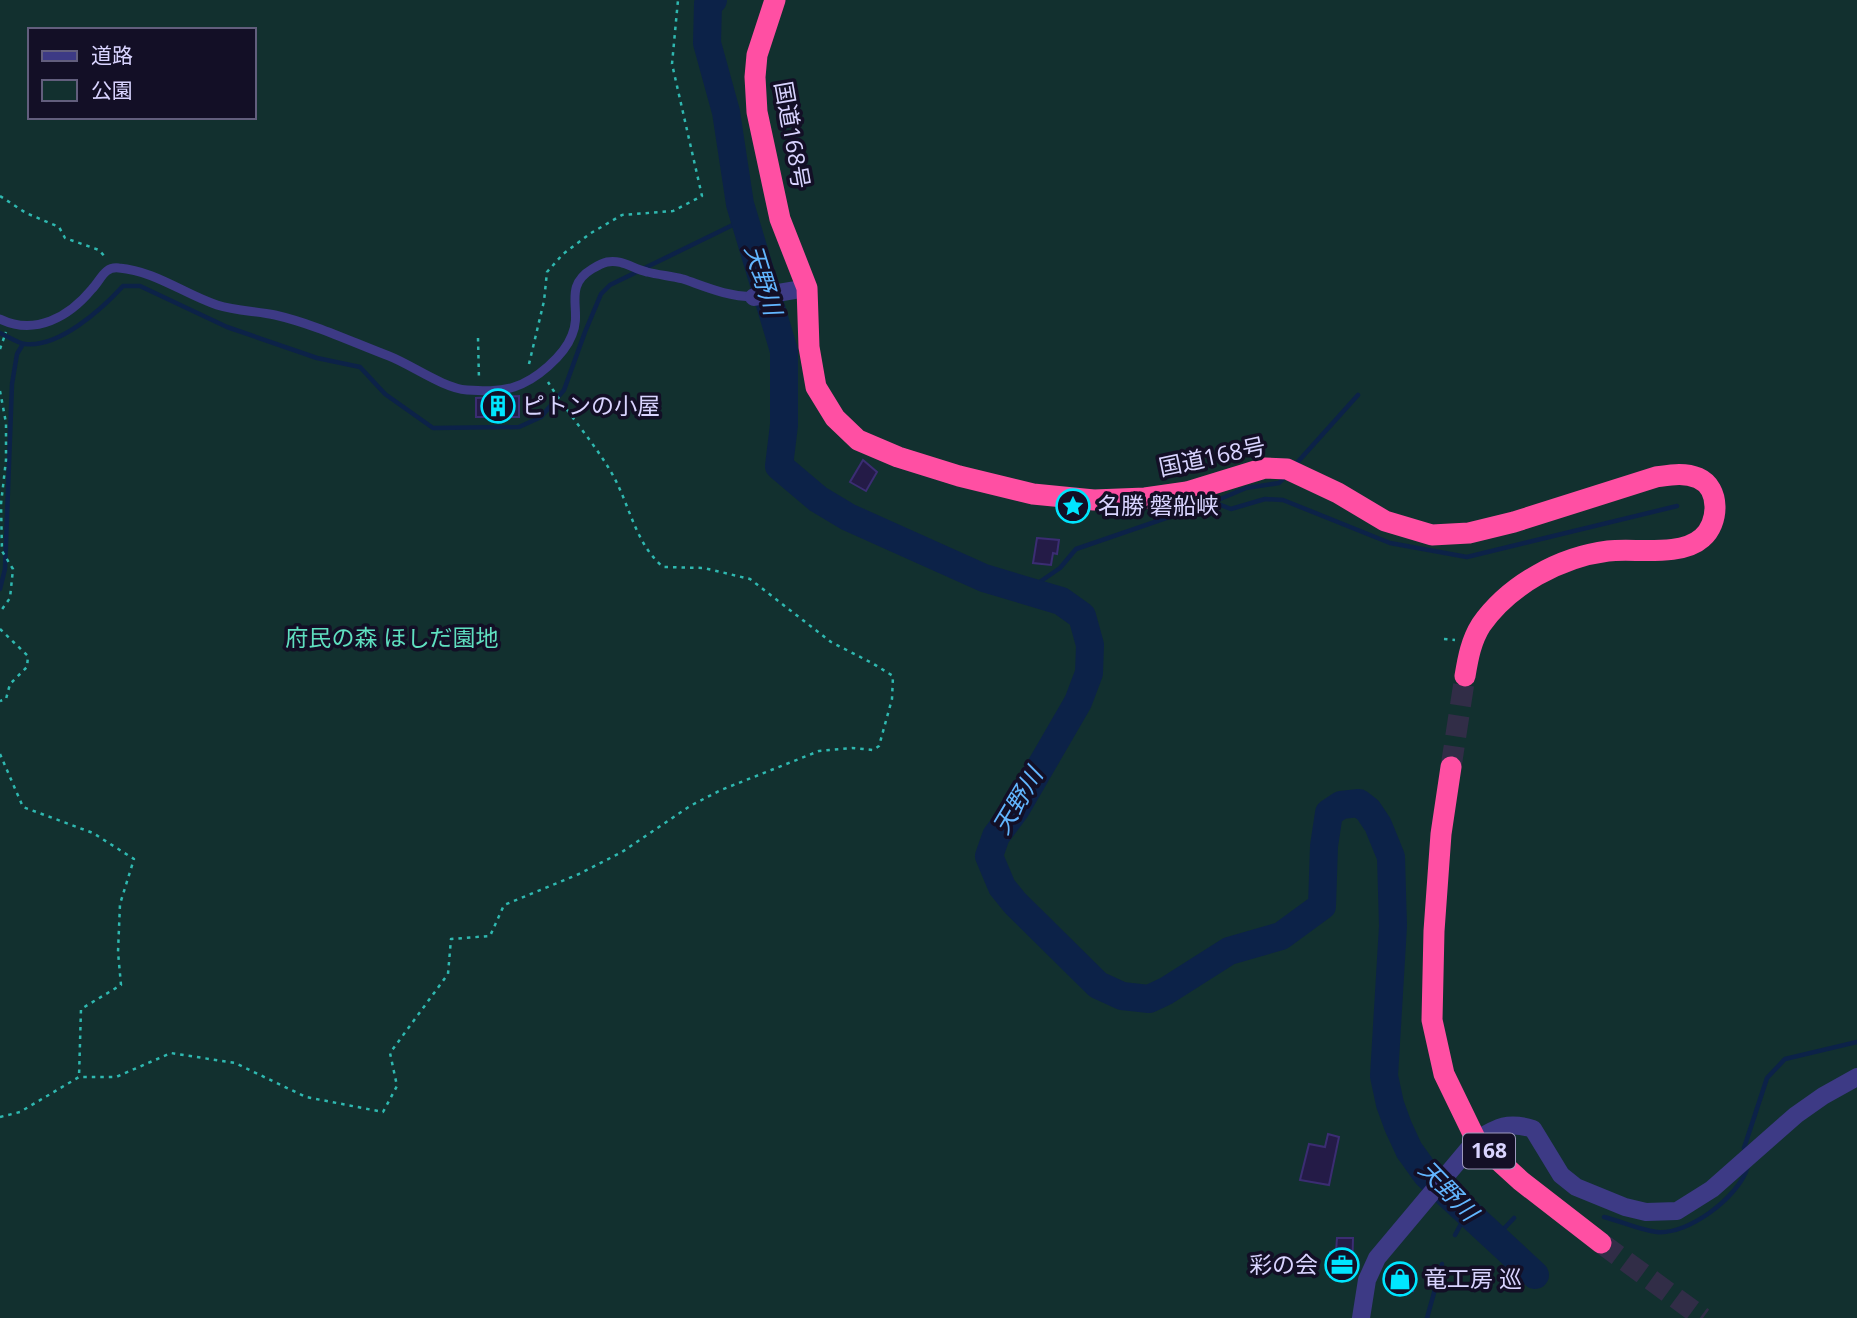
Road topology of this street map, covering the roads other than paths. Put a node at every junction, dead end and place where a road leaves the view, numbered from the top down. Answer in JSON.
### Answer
{"nodes":[{"id":1,"x":775,"y":0,"type":"edge"},
{"id":2,"x":800,"y":289,"type":"junction"},
{"id":3,"x":754,"y":297,"type":"joint"},
{"id":4,"x":0,"y":319,"type":"edge"},
{"id":5,"x":1465,"y":676,"type":"tunnel mouth"},
{"id":6,"x":1451,"y":767,"type":"tunnel mouth"},
{"id":7,"x":1857,"y":1077,"type":"edge"},
{"id":8,"x":1476,"y":1140,"type":"junction"},
{"id":9,"x":1601,"y":1243,"type":"tunnel mouth"},
{"id":10,"x":1361,"y":1318,"type":"edge"}],
"edges":[{"from":1,"to":2,"type":"highway","name":"国道168号"},
{"from":2,"to":3,"type":"street"},
{"from":2,"to":5,"type":"highway","name":"国道168号"},
{"from":3,"to":4,"type":"lane"},
{"from":6,"to":8,"type":"highway","number":"168"},
{"from":7,"to":8,"type":"street"},
{"from":8,"to":9,"type":"highway","number":"168"},
{"from":8,"to":10,"type":"street"}]}
